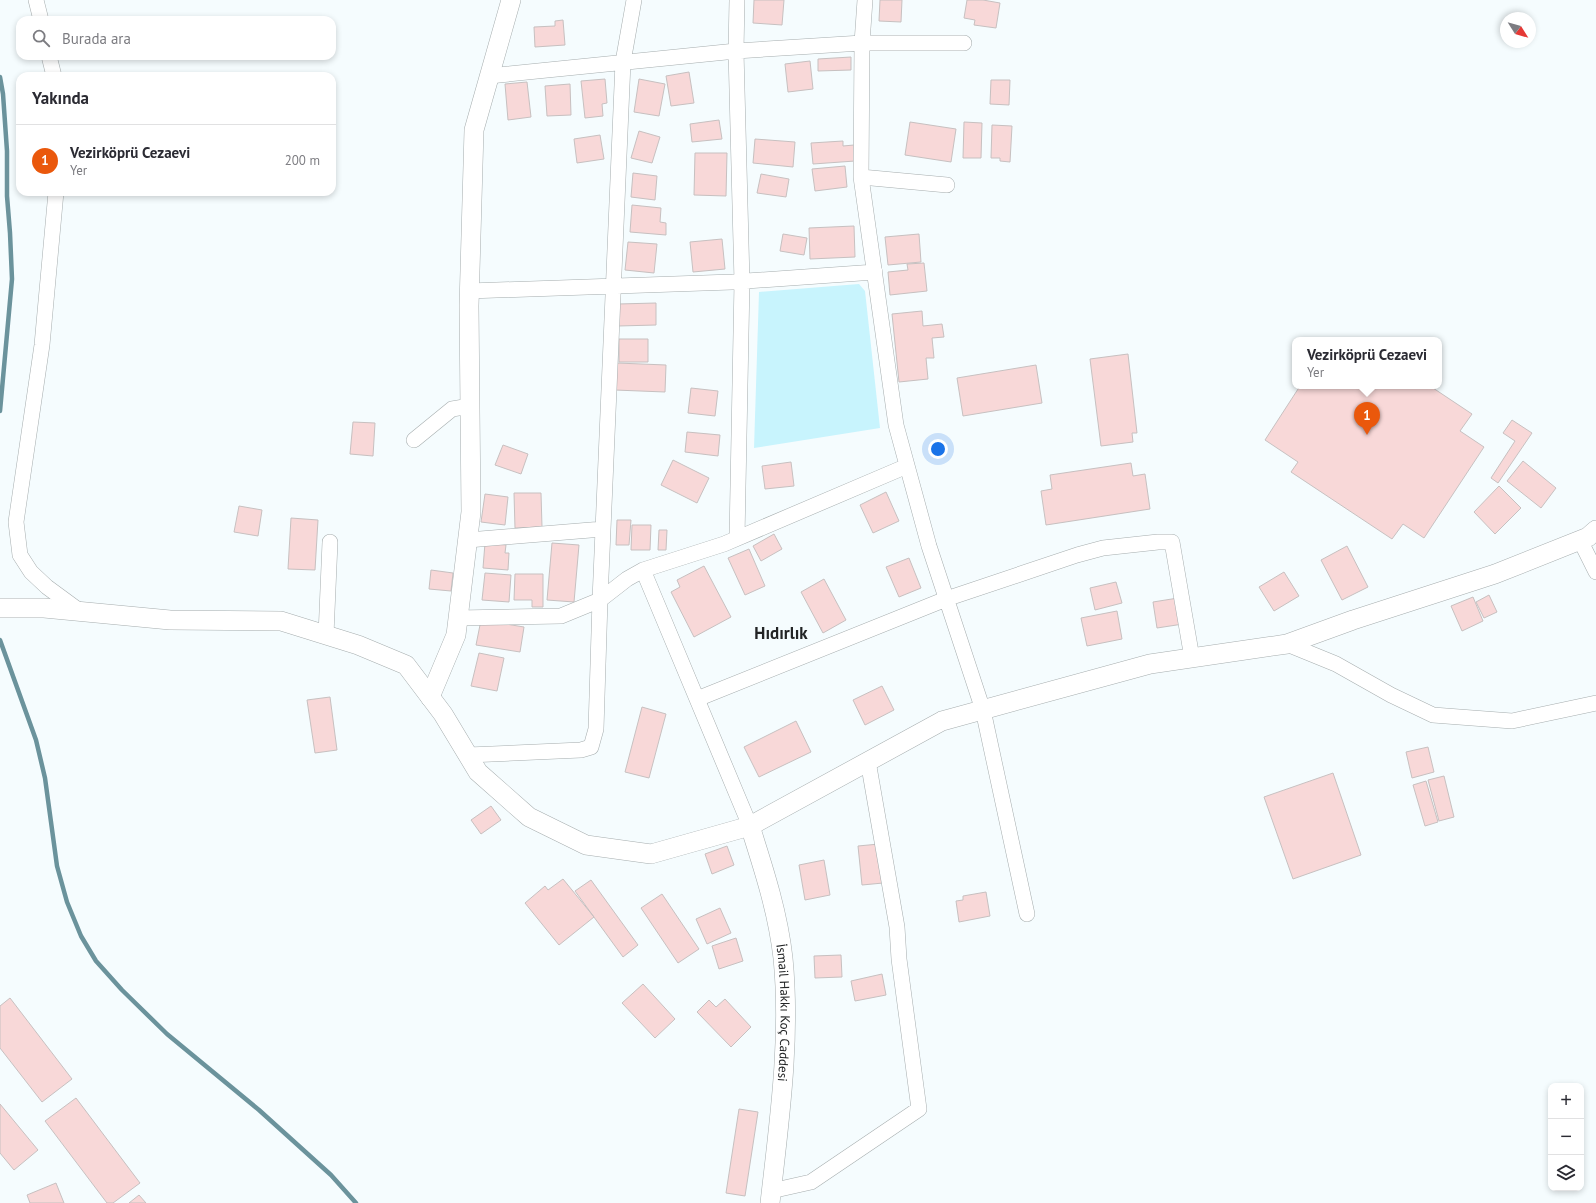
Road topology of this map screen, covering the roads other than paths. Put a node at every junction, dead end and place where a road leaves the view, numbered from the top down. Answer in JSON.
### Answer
{"nodes":[{"id":1,"x":36,"y":0,"type":"edge"},
{"id":2,"x":511,"y":0,"type":"edge"},
{"id":3,"x":634,"y":0,"type":"edge"},
{"id":4,"x":737,"y":0,"type":"edge"},
{"id":5,"x":865,"y":0,"type":"edge"},
{"id":6,"x":40,"y":16,"type":"edge"},
{"id":7,"x":862,"y":43,"type":"junction"},
{"id":8,"x":964,"y":43,"type":"dead end"},
{"id":9,"x":736,"y":51,"type":"junction"},
{"id":10,"x":50,"y":60,"type":"edge"},
{"id":11,"x":623,"y":62,"type":"junction"},
{"id":12,"x":53,"y":72,"type":"edge"},
{"id":13,"x":489,"y":76,"type":"junction"},
{"id":14,"x":861,"y":177,"type":"junction"},
{"id":15,"x":947,"y":185,"type":"dead end"},
{"id":16,"x":56,"y":196,"type":"edge"},
{"id":17,"x":875,"y":272,"type":"junction"},
{"id":18,"x":742,"y":282,"type":"junction"},
{"id":19,"x":614,"y":286,"type":"junction"},
{"id":20,"x":469,"y":291,"type":"junction"},
{"id":21,"x":470,"y":406,"type":"junction"},
{"id":22,"x":414,"y":440,"type":"dead end"},
{"id":23,"x":907,"y":466,"type":"junction"},
{"id":24,"x":603,"y":530,"type":"junction"},
{"id":25,"x":1596,"y":530,"type":"edge"},
{"id":26,"x":737,"y":538,"type":"junction"},
{"id":27,"x":468,"y":540,"type":"junction"},
{"id":28,"x":1580,"y":540,"type":"junction"},
{"id":29,"x":330,"y":542,"type":"dead end"},
{"id":30,"x":643,"y":570,"type":"junction"},
{"id":31,"x":1596,"y":572,"type":"edge"},
{"id":32,"x":946,"y":599,"type":"junction"},
{"id":33,"x":600,"y":600,"type":"junction"},
{"id":34,"x":0,"y":608,"type":"edge"},
{"id":35,"x":81,"y":612,"type":"junction"},
{"id":36,"x":458,"y":618,"type":"junction"},
{"id":37,"x":326,"y":635,"type":"junction"},
{"id":38,"x":1287,"y":644,"type":"junction"},
{"id":39,"x":1192,"y":658,"type":"junction"},
{"id":40,"x":430,"y":697,"type":"junction"},
{"id":41,"x":697,"y":699,"type":"junction"},
{"id":42,"x":1596,"y":703,"type":"edge"},
{"id":43,"x":983,"y":710,"type":"junction"},
{"id":44,"x":468,"y":756,"type":"junction"},
{"id":45,"x":868,"y":761,"type":"junction"},
{"id":46,"x":750,"y":826,"type":"junction"},
{"id":47,"x":1027,"y":914,"type":"dead end"},
{"id":48,"x":770,"y":1197,"type":"edge"}],
"edges":[{"from":1,"to":6,"type":"street"},
{"from":2,"to":13,"type":"street"},
{"from":3,"to":11,"type":"street"},
{"from":4,"to":9,"type":"street"},
{"from":5,"to":7,"type":"street"},
{"from":7,"to":8,"type":"street"},
{"from":7,"to":9,"type":"street"},
{"from":7,"to":14,"type":"street"},
{"from":9,"to":11,"type":"street"},
{"from":9,"to":18,"type":"street"},
{"from":10,"to":12,"type":"street"},
{"from":11,"to":13,"type":"street"},
{"from":11,"to":19,"type":"street"},
{"from":13,"to":20,"type":"street"},
{"from":14,"to":15,"type":"street"},
{"from":14,"to":17,"type":"street"},
{"from":16,"to":35,"type":"street"},
{"from":17,"to":18,"type":"street"},
{"from":17,"to":23,"type":"street"},
{"from":18,"to":19,"type":"street"},
{"from":18,"to":26,"type":"street"},
{"from":19,"to":20,"type":"street"},
{"from":19,"to":24,"type":"street"},
{"from":20,"to":21,"type":"street"},
{"from":21,"to":22,"type":"street"},
{"from":21,"to":27,"type":"street"},
{"from":23,"to":26,"type":"street"},
{"from":23,"to":32,"type":"street"},
{"from":24,"to":27,"type":"street"},
{"from":24,"to":33,"type":"street"},
{"from":25,"to":28,"type":"street"},
{"from":26,"to":30,"type":"street"},
{"from":27,"to":36,"type":"street"},
{"from":28,"to":31,"type":"street"},
{"from":28,"to":38,"type":"street"},
{"from":29,"to":37,"type":"street"},
{"from":30,"to":33,"type":"street"},
{"from":30,"to":41,"type":"street"},
{"from":32,"to":39,"type":"street"},
{"from":32,"to":41,"type":"street"},
{"from":32,"to":43,"type":"street"},
{"from":33,"to":36,"type":"street"},
{"from":33,"to":44,"type":"street"},
{"from":34,"to":35,"type":"street"},
{"from":35,"to":37,"type":"street"},
{"from":36,"to":40,"type":"street"},
{"from":37,"to":40,"type":"street"},
{"from":38,"to":39,"type":"street"},
{"from":38,"to":42,"type":"street"},
{"from":39,"to":43,"type":"street"},
{"from":40,"to":44,"type":"street"},
{"from":41,"to":46,"type":"street"},
{"from":43,"to":45,"type":"street"},
{"from":43,"to":47,"type":"street"},
{"from":44,"to":46,"type":"street"},
{"from":45,"to":46,"type":"street"},
{"from":45,"to":48,"type":"street"},
{"from":46,"to":48,"type":"street","name":"İsmail Hakkı Koç Caddesi"}]}
